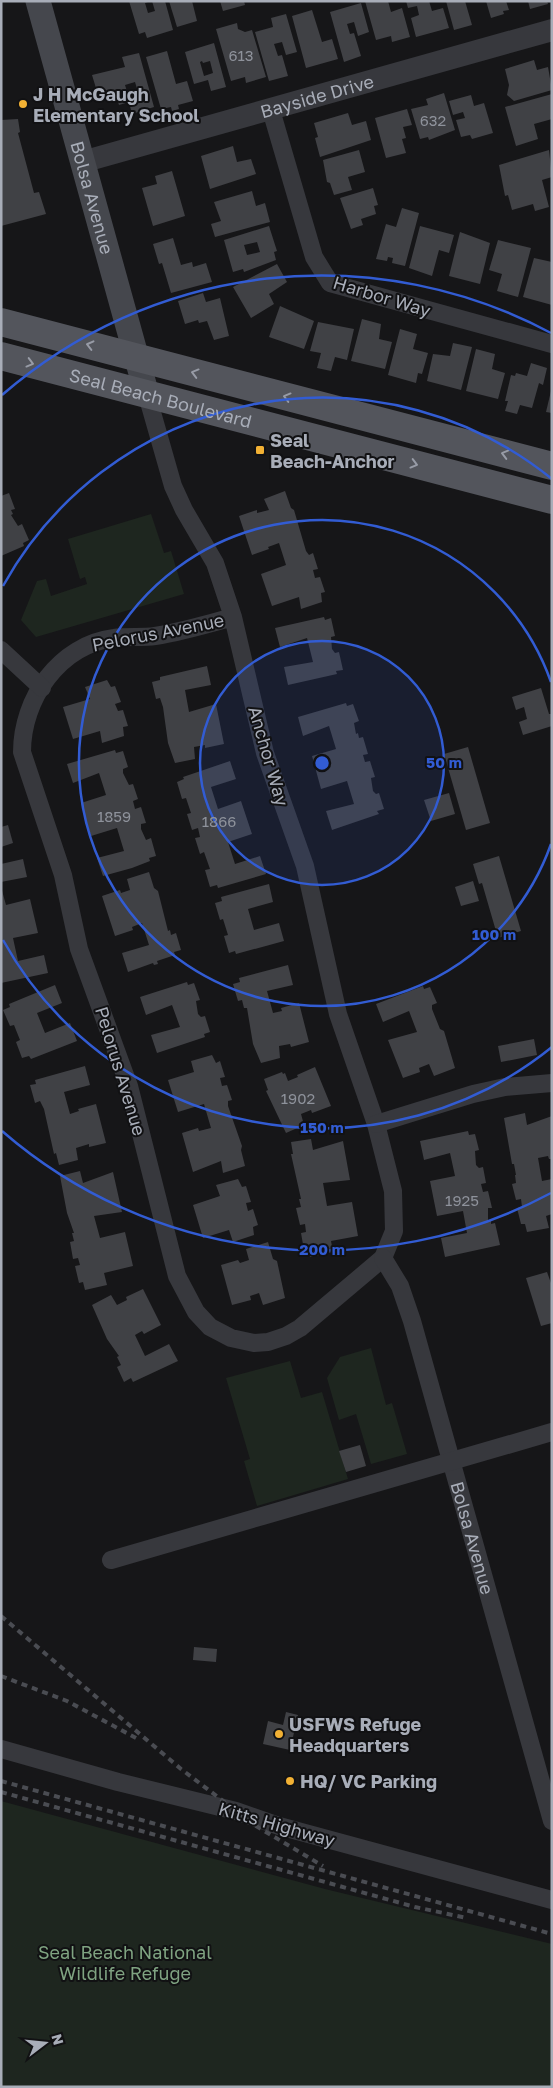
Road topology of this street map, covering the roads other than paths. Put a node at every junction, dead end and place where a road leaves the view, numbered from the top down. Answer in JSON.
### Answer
{"nodes":[{"id":1,"x":38,"y":1,"type":"edge"},
{"id":2,"x":552,"y":30,"type":"edge"},
{"id":3,"x":271,"y":110,"type":"junction"},
{"id":4,"x":82,"y":162,"type":"junction"},
{"id":5,"x":1,"y":322,"type":"edge"},
{"id":6,"x":552,"y":344,"type":"edge"},
{"id":7,"x":1,"y":356,"type":"edge"},
{"id":8,"x":137,"y":357,"type":"junction"},
{"id":9,"x":147,"y":395,"type":"junction"},
{"id":10,"x":552,"y":466,"type":"edge"},
{"id":11,"x":552,"y":500,"type":"edge"},
{"id":12,"x":233,"y":617,"type":"junction"},
{"id":13,"x":1,"y":650,"type":"edge"},
{"id":14,"x":42,"y":688,"type":"junction"},
{"id":15,"x":552,"y":1083,"type":"edge"},
{"id":16,"x":376,"y":1124,"type":"junction"},
{"id":17,"x":383,"y":1258,"type":"junction"},
{"id":18,"x":552,"y":1432,"type":"edge"},
{"id":19,"x":452,"y":1460,"type":"junction"},
{"id":20,"x":111,"y":1560,"type":"dead end"},
{"id":21,"x":1,"y":1749,"type":"edge"},
{"id":22,"x":552,"y":1821,"type":"edge"},
{"id":23,"x":552,"y":1900,"type":"edge"}],
"edges":[{"from":1,"to":4,"type":"main road","name":"Bolsa Avenue"},
{"from":2,"to":3,"type":"street","name":"Bayside Drive"},
{"from":3,"to":4,"type":"street","name":"Bayside Drive"},
{"from":3,"to":6,"type":"street","name":"Harbor Way"},
{"from":4,"to":8,"type":"main road","name":"Bolsa Avenue"},
{"from":8,"to":5,"type":"main road","name":"Seal Beach Boulevard","one_way":true},
{"from":7,"to":9,"type":"main road","name":"Seal Beach Boulevard","one_way":true},
{"from":8,"to":9,"type":"main road","name":"Bolsa Avenue"},
{"from":10,"to":8,"type":"main road","name":"Seal Beach Boulevard","one_way":true},
{"from":9,"to":11,"type":"main road","name":"Seal Beach Boulevard","one_way":true},
{"from":9,"to":12,"type":"street","name":"Anchor Way"},
{"from":12,"to":14,"type":"street","name":"Pelorus Avenue"},
{"from":12,"to":16,"type":"street","name":"Anchor Way"},
{"from":13,"to":14,"type":"street"},
{"from":14,"to":17,"type":"street","name":"Pelorus Avenue"},
{"from":15,"to":16,"type":"street"},
{"from":16,"to":17,"type":"street","name":"Pelorus Avenue"},
{"from":17,"to":19,"type":"street","name":"Bolsa Avenue"},
{"from":18,"to":19,"type":"street"},
{"from":19,"to":20,"type":"street"},
{"from":19,"to":22,"type":"street","name":"Bolsa Avenue"},
{"from":21,"to":23,"type":"street","name":"Kitts Highway"}]}
